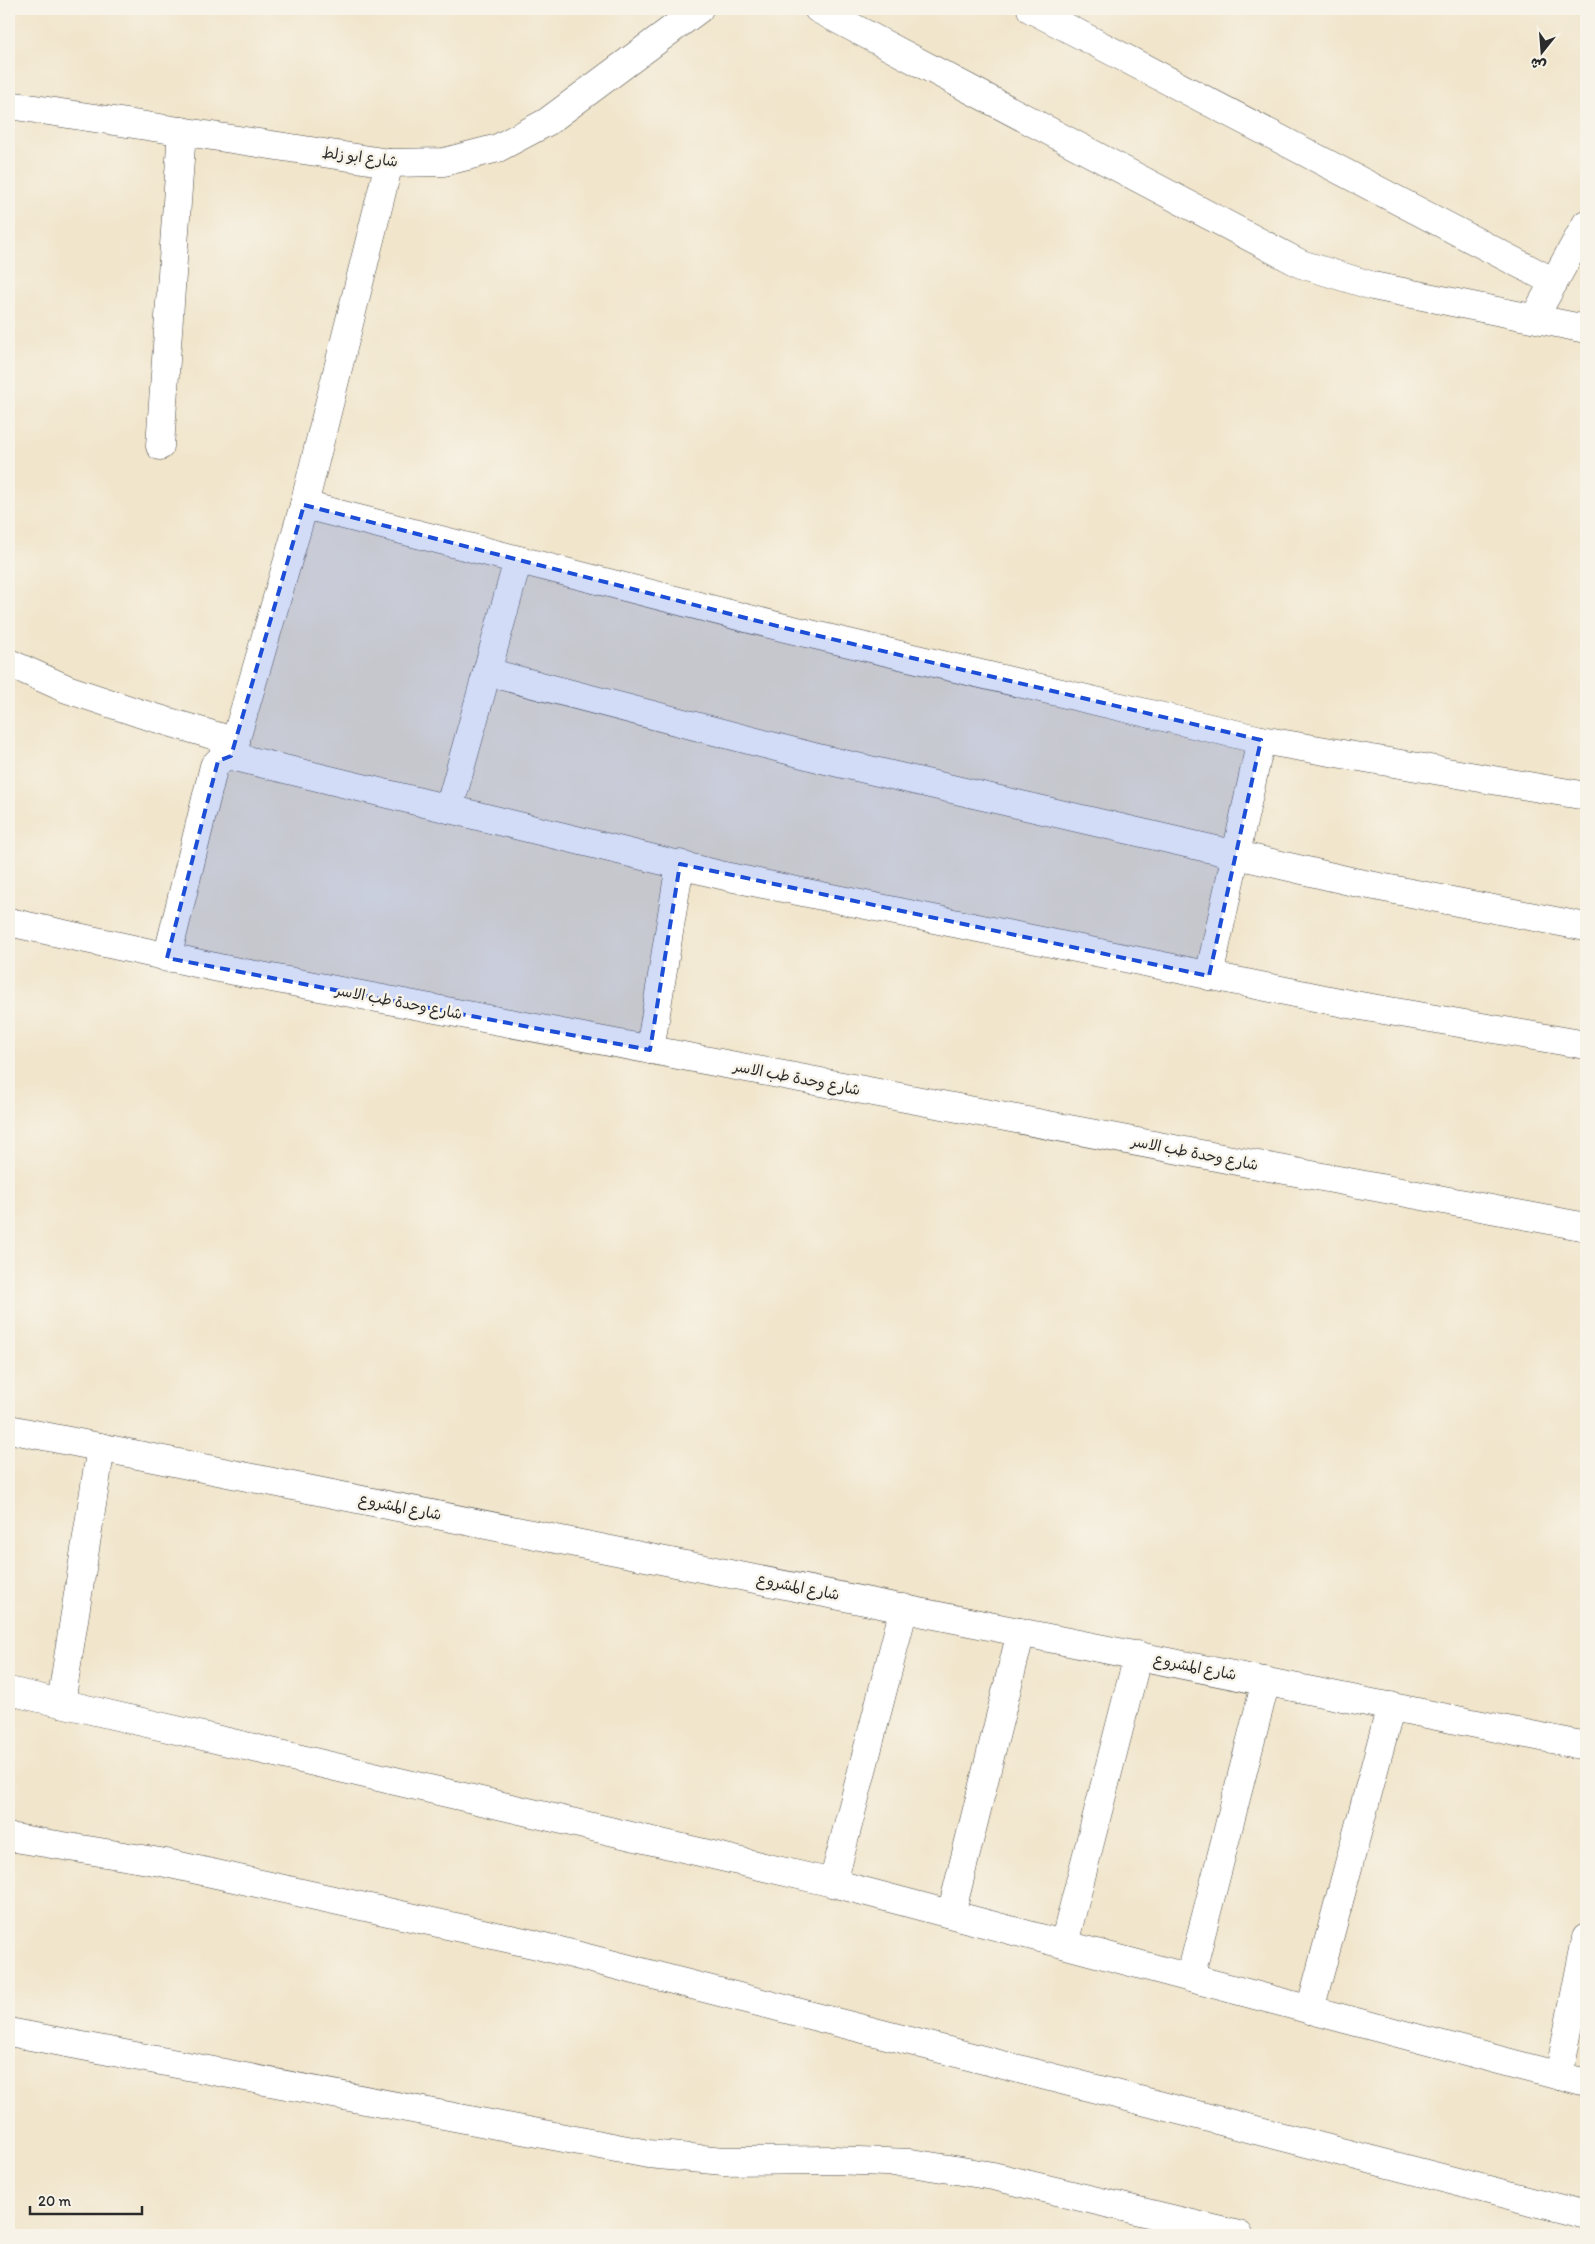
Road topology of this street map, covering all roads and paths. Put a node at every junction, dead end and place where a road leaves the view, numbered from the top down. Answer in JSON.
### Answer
{"nodes":[{"id":1,"x":700,"y":9,"type":"edge"},
{"id":2,"x":818,"y":9,"type":"edge"},
{"id":3,"x":1031,"y":9,"type":"edge"},
{"id":4,"x":9,"y":105,"type":"edge"},
{"id":5,"x":182,"y":131,"type":"junction"},
{"id":6,"x":389,"y":163,"type":"junction"},
{"id":7,"x":1586,"y":224,"type":"edge"},
{"id":8,"x":1554,"y":282,"type":"junction"},
{"id":9,"x":1534,"y":318,"type":"junction"},
{"id":10,"x":1586,"y":329,"type":"edge"},
{"id":11,"x":160,"y":446,"type":"dead end"},
{"id":12,"x":304,"y":504,"type":"junction"},
{"id":13,"x":518,"y":560,"type":"junction"},
{"id":14,"x":9,"y":663,"type":"edge"},
{"id":15,"x":487,"y":672,"type":"junction"},
{"id":16,"x":1261,"y":740,"type":"junction"},
{"id":17,"x":234,"y":749,"type":"junction"},
{"id":18,"x":1586,"y":796,"type":"edge"},
{"id":19,"x":449,"y":809,"type":"junction"},
{"id":20,"x":1236,"y":854,"type":"junction"},
{"id":21,"x":680,"y":864,"type":"junction"},
{"id":22,"x":9,"y":922,"type":"edge"},
{"id":23,"x":1586,"y":927,"type":"edge"},
{"id":24,"x":167,"y":958,"type":"junction"},
{"id":25,"x":1209,"y":976,"type":"junction"},
{"id":26,"x":1586,"y":1045,"type":"edge"},
{"id":27,"x":650,"y":1050,"type":"junction"},
{"id":28,"x":1586,"y":1227,"type":"edge"},
{"id":29,"x":9,"y":1429,"type":"edge"},
{"id":30,"x":100,"y":1447,"type":"junction"},
{"id":31,"x":904,"y":1608,"type":"junction"},
{"id":32,"x":1021,"y":1632,"type":"junction"},
{"id":33,"x":1138,"y":1655,"type":"junction"},
{"id":34,"x":1266,"y":1681,"type":"junction"},
{"id":35,"x":9,"y":1691,"type":"edge"},
{"id":36,"x":61,"y":1703,"type":"junction"},
{"id":37,"x":1390,"y":1706,"type":"junction"},
{"id":38,"x":1586,"y":1746,"type":"edge"},
{"id":39,"x":9,"y":1838,"type":"edge"},
{"id":40,"x":833,"y":1884,"type":"junction"},
{"id":41,"x":951,"y":1914,"type":"junction"},
{"id":42,"x":1586,"y":1938,"type":"edge"},
{"id":43,"x":1064,"y":1944,"type":"junction"},
{"id":44,"x":1190,"y":1978,"type":"junction"},
{"id":45,"x":1310,"y":2010,"type":"junction"},
{"id":46,"x":9,"y":2032,"type":"edge"},
{"id":47,"x":1559,"y":2076,"type":"junction"},
{"id":48,"x":1586,"y":2083,"type":"edge"},
{"id":49,"x":1586,"y":2215,"type":"edge"},
{"id":50,"x":1240,"y":2235,"type":"edge"}],
"edges":[{"from":1,"to":6,"type":"street","name":"شارع ابو زلط"},
{"from":2,"to":9,"type":"street"},
{"from":3,"to":8,"type":"street"},
{"from":4,"to":5,"type":"street","name":"شارع ابو زلط"},
{"from":5,"to":6,"type":"street","name":"شارع ابو زلط"},
{"from":5,"to":11,"type":"street"},
{"from":6,"to":12,"type":"street"},
{"from":7,"to":8,"type":"street"},
{"from":8,"to":9,"type":"street"},
{"from":9,"to":10,"type":"street"},
{"from":12,"to":13,"type":"street"},
{"from":12,"to":17,"type":"street"},
{"from":13,"to":15,"type":"street"},
{"from":13,"to":16,"type":"street"},
{"from":14,"to":17,"type":"street"},
{"from":15,"to":19,"type":"street"},
{"from":15,"to":20,"type":"street"},
{"from":16,"to":18,"type":"street"},
{"from":16,"to":20,"type":"street"},
{"from":17,"to":19,"type":"street"},
{"from":17,"to":24,"type":"street"},
{"from":19,"to":21,"type":"street"},
{"from":20,"to":23,"type":"street"},
{"from":20,"to":25,"type":"street"},
{"from":21,"to":25,"type":"street"},
{"from":21,"to":27,"type":"street"},
{"from":22,"to":24,"type":"street","name":"شارع وحدة طب الاسر"},
{"from":24,"to":27,"type":"street","name":"شارع وحدة طب الاسر"},
{"from":25,"to":26,"type":"street"},
{"from":27,"to":28,"type":"street","name":"شارع وحدة طب الاسر"},
{"from":29,"to":30,"type":"street","name":"شارع المشروع"},
{"from":30,"to":31,"type":"street","name":"شارع المشروع"},
{"from":30,"to":36,"type":"street"},
{"from":31,"to":32,"type":"street","name":"شارع المشروع"},
{"from":31,"to":40,"type":"street"},
{"from":32,"to":33,"type":"street","name":"شارع المشروع"},
{"from":32,"to":41,"type":"street"},
{"from":33,"to":34,"type":"street","name":"شارع المشروع"},
{"from":33,"to":43,"type":"street"},
{"from":34,"to":37,"type":"street","name":"شارع المشروع"},
{"from":34,"to":44,"type":"street"},
{"from":35,"to":36,"type":"street"},
{"from":36,"to":40,"type":"street"},
{"from":37,"to":38,"type":"street","name":"شارع المشروع"},
{"from":37,"to":45,"type":"street"},
{"from":39,"to":49,"type":"street"},
{"from":40,"to":41,"type":"street"},
{"from":41,"to":43,"type":"street"},
{"from":42,"to":47,"type":"street"},
{"from":43,"to":44,"type":"street"},
{"from":44,"to":45,"type":"street"},
{"from":45,"to":47,"type":"street"},
{"from":46,"to":50,"type":"street"},
{"from":47,"to":48,"type":"street"}]}
